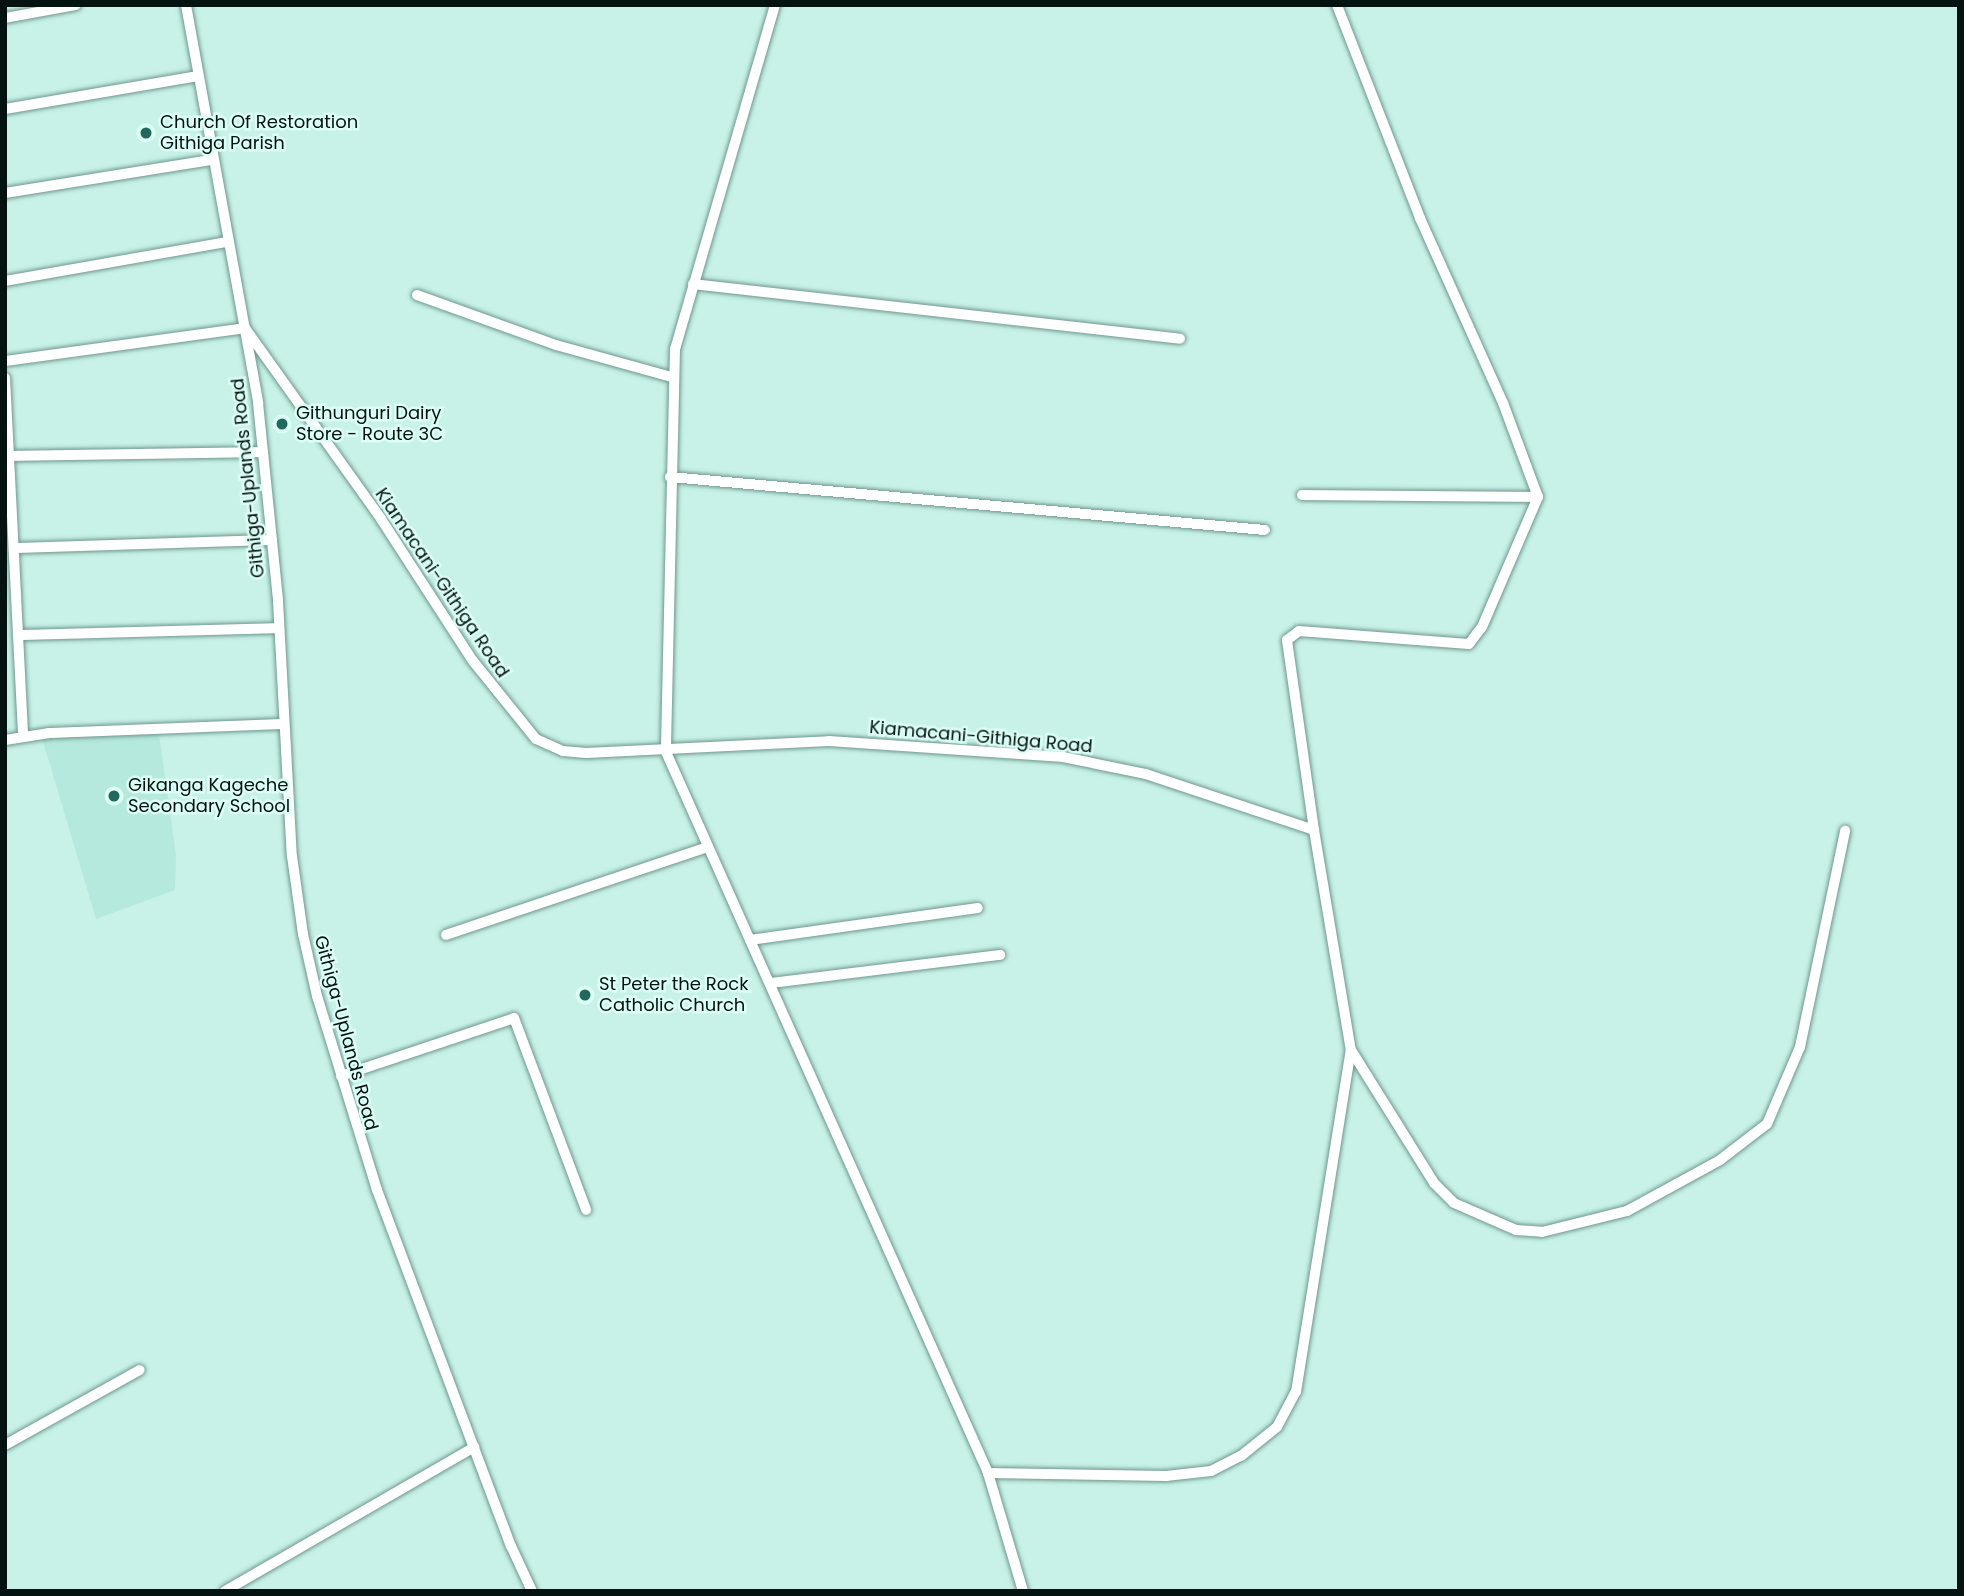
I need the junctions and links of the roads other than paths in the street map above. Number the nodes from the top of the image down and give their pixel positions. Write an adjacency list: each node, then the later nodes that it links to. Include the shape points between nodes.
1 (76, 5): 5 (street)
2 (186, 5): 6 (street, Kiamacani-Githiga Road)
3 (775, 5): 12 (street)
4 (1337, 5): 24 (street, via 1410,194 1503,403)
5 (5, 18)
6 (198, 76): 7 (street); 8 (street, Kiamacani-Githiga Road)
7 (5, 108)
8 (212, 160): 9 (street); 10 (street, Kiamacani-Githiga Road)
9 (5, 193)
10 (227, 242): 11 (street); 14 (street, Kiamacani-Githiga Road)
11 (5, 281)
12 (693, 284): 15 (street); 17 (street)
13 (417, 295): 17 (street, via 533,337)
14 (245, 328): 16 (street); 19 (street, Githiga-Uplands Road); 33 (street, Kiamacani-Githiga Road, via 336,453 521,726 563,751)
15 (1180, 339)
16 (5, 361)
17 (671, 377): 21 (street)
18 (5, 378): 20 (street)
19 (263, 452): 20 (street); 26 (street, Githiga-Uplands Road)
20 (9, 456): 22 (street)
21 (670, 477): 25 (street); 33 (street)
22 (8, 478): 27 (street)
23 (1302, 495): 24 (street)
24 (1538, 497): 34 (street, via 1482,627 1469,644 1299,631 1287,640)
25 (1265, 530)
26 (272, 540): 27 (street); 28 (street, Githiga-Uplands Road)
27 (14, 548): 29 (street)
28 (278, 628): 29 (street); 30 (street, Githiga-Uplands Road)
29 (18, 635): 31 (street)
30 (282, 724): 31 (street); 43 (street, Githiga-Uplands Road, via 303,934)
31 (23, 736): 32 (street)
32 (5, 740)
33 (666, 752): 34 (street, Kiamacani-Githiga Road, via 829,741 1063,757 1146,774); 36 (street)
34 (1314, 830): 42 (street)
35 (1845, 831): 42 (street, via 1800,1047 1774,1113 1757,1133 1720,1160 1627,1211 1542,1232 1489,1222 1454,1203 1412,1154)
36 (707, 847): 38 (street); 39 (street)
37 (978, 908): 39 (street)
38 (446, 934)
39 (750, 940): 41 (street)
40 (1000, 955): 41 (street)
41 (771, 983): 48 (street)
42 (1351, 1050): 48 (street, via 1296,1392 1277,1427 1241,1456 1210,1471 1166,1476)
43 (341, 1076): 44 (street, via 514,1018); 47 (street, Githiga-Uplands Road, via 376,1190)
44 (586, 1210)
45 (140, 1370): 46 (street)
46 (5, 1445)
47 (474, 1447): 49 (street); 50 (street, Githiga-Uplands Road)
48 (988, 1473): 51 (street)
49 (225, 1591)
50 (532, 1591)
51 (1023, 1591)

